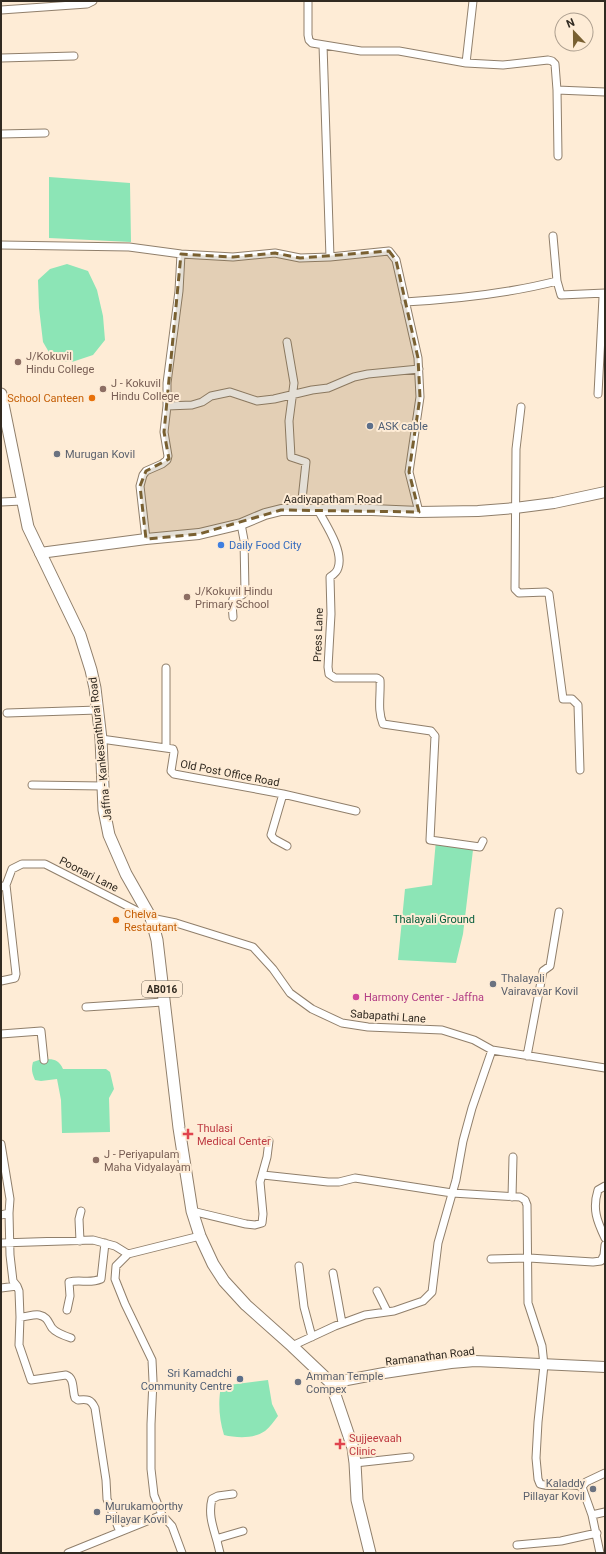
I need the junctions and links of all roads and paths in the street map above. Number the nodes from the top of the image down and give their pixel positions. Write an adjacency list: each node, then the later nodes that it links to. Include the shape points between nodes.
1 (93, 1): 4 (street, via 87,4)
2 (308, 1): 5 (street, via 309,40)
3 (473, 1): 8 (street)
4 (1, 10)
5 (323, 45): 8 (street, via 361,51 399,51); 17 (street)
6 (74, 56): 7 (street)
7 (1, 58)
8 (466, 63): 9 (street, via 503,65 548,60 555,64)
9 (557, 90): 10 (street); 13 (street)
10 (605, 92)
11 (45, 133): 12 (street)
12 (1, 134)
13 (558, 156)
14 (554, 236): 18 (street)
15 (1, 245): 16 (street, via 129,247)
16 (181, 254): 17 (street, via 233,257 275,253 300,258); 26 (street, via 179,291 167,383)
17 (330, 257): 20 (street, via 389,251 396,260)
18 (556, 281): 19 (street, via 561,295); 20 (street, via 513,291)
19 (605, 293): 25 (street)
20 (405, 302): 22 (street)
21 (287, 342): 24 (street, via 294,383)
22 (419, 369): 24 (street, via 368,374 328,388); 34 (street, via 420,397 409,472)
23 (1, 394): 29 (main road, Jaffna - Kankesanthurai Road / AB016)
24 (293, 394): 26 (street, via 257,401 230,392 211,396 192,405); 32 (street, via 289,421 291,457 306,462)
25 (598, 394)
26 (167, 406): 36 (street, via 164,432 167,460 146,472 140,486)
27 (521, 407): 31 (street, via 516,449)
28 (605, 492): 31 (street, Aadiyapatham Road)
29 (22, 501): 30 (street); 37 (main road, Jaffna - Kankesanthurai Road / AB016, via 28,527)
30 (1, 502)
31 (515, 508): 34 (street, Aadiyapatham Road); 44 (street, via 515,590 518,593 549,594 563,699 572,699 578,706)
32 (301, 510): 33 (street, Aadiyapatham Road); 35 (street, Aadiyapatham Road, via 281,510)
33 (318, 510): 34 (street, Aadiyapatham Road); 49 (street, Press Lane, via 335,542 340,560 338,570 330,577 329,674 335,678 377,678 380,680 379,716 383,724 431,731 435,736 430,840 480,847)
34 (418, 512)
35 (241, 524): 36 (street, Aadiyapatham Road, via 199,534); 38 (street, via 244,540 245,592 233,599)
36 (146, 539): 37 (street, Aadiyapatham Road)
37 (40, 553): 40 (main road, Jaffna - Kankesanthurai Road / AB016, via 85,649)
38 (233, 617)
39 (166, 668): 43 (street)
40 (98, 710): 41 (street); 42 (main road, Jaffna - Kankesanthurai Road / AB016)
41 (7, 713)
42 (101, 739): 43 (street); 46 (main road, Jaffna - Kankesanthurai Road / AB016)
43 (166, 748): 47 (street, Old Post Office Road, via 173,749 174,752 171,771 174,774)
44 (580, 770)
45 (32, 785): 46 (street)
46 (103, 786): 53 (main road, Jaffna - Kankesanthurai Road / AB016, via 109,835 126,874)
47 (283, 794): 48 (street, Old Post Office Road); 50 (street, via 271,835)
48 (356, 811)
49 (483, 841)
50 (287, 846)
51 (3, 886): 53 (street, Poonari Lane, via 12,869 22,864 46,864); 54 (street, via 16,974 14,978)
52 (559, 912): 59 (street, via 550,966 543,971)
53 (151, 918): 55 (main road, Jaffna - Kankesanthurai Road / AB016, via 157,940); 58 (street, Sabapathi Lane, via 176,923 253,947 290,993 312,1009 342,1023 368,1027 442,1030 474,1040)
54 (1, 981)
55 (163, 1002): 56 (street); 70 (main road, Jaffna - Kankesanthurai Road / AB016)
56 (86, 1007)
57 (1, 1034): 60 (street, via 41,1031)
58 (492, 1050): 59 (street, Sabapathi Lane); 67 (street, via 472,1108)
59 (527, 1056): 61 (street, Sabapathi Lane)
60 (44, 1060)
61 (605, 1068)
62 (269, 1141): 65 (street)
63 (1, 1144): 71 (street, via 10,1199)
64 (513, 1157): 68 (street)
65 (263, 1174): 67 (street, via 328,1182 355,1178); 70 (street, via 260,1190 262,1223 246,1224)
66 (605, 1186): 74 (street, via 598,1190 594,1202 597,1221)
67 (452, 1193): 68 (street); 89 (street, via 438,1243 432,1292 423,1301)
68 (512, 1197): 81 (street, via 525,1200 527,1205)
69 (81, 1211): 75 (street)
70 (192, 1211): 73 (main road, Jaffna - Kankesanthurai Road / AB016)
71 (9, 1213): 72 (street); 78 (street)
72 (1, 1215)
73 (200, 1236): 80 (street); 94 (main road, Jaffna - Kankesanthurai Road / AB016, via 224,1281)
74 (605, 1238)
75 (80, 1241): 77 (street, via 93,1240); 78 (street)
76 (1, 1243): 78 (street)
77 (105, 1243): 80 (street); 88 (street, via 101,1279 94,1282 69,1282)
78 (10, 1244): 85 (street, via 13,1281)
79 (605, 1245): 81 (street, via 601,1261)
80 (128, 1254): 104 (street, via 116,1266 115,1279 152,1360 151,1469 154,1495)
81 (529, 1258): 82 (street); 95 (street, via 528,1303 542,1346)
82 (491, 1259)
83 (299, 1266): 92 (street, via 304,1307)
84 (333, 1272): 91 (street)
85 (17, 1286): 86 (street); 90 (street)
86 (1, 1288)
87 (378, 1291): 89 (street)
88 (67, 1310)
89 (387, 1311): 91 (street)
90 (20, 1317): 93 (street, via 45,1317 53,1329); 107 (street, via 19,1345 31,1380 66,1375 72,1380 75,1398 92,1401 107,1498)
91 (342, 1323): 92 (street)
92 (312, 1337): 94 (street)
93 (71, 1338)
94 (292, 1346): 97 (main road, Jaffna - Kankesanthurai Road / AB016)
95 (544, 1365): 96 (street, Ramanathan Road); 97 (street, Ramanathan Road, via 475,1361 451,1363); 101 (street, via 536,1458 538,1479 540,1484 547,1487 569,1484)
96 (605, 1367)
97 (331, 1384): 99 (main road, Jaffna - Kankesanthurai Road / AB016, via 349,1434)
98 (410, 1457): 99 (street)
99 (355, 1463): 114 (main road, Jaffna - Kankesanthurai Road / AB016, via 357,1500)
100 (605, 1472): 101 (street, via 586,1482)
101 (582, 1487): 105 (street)
102 (233, 1494): 109 (street, via 212,1499 211,1521)
103 (605, 1512): 105 (street)
104 (162, 1515): 107 (street); 112 (street, via 172,1526)
105 (592, 1515): 108 (street)
106 (243, 1531): 109 (street, via 227,1534)
107 (120, 1532): 111 (street)
108 (597, 1533): 110 (street, via 561,1541); 115 (street)
109 (217, 1541): 113 (street)
110 (517, 1545)
111 (68, 1553)
112 (182, 1553)
113 (220, 1553)
114 (370, 1553)
115 (600, 1553)

